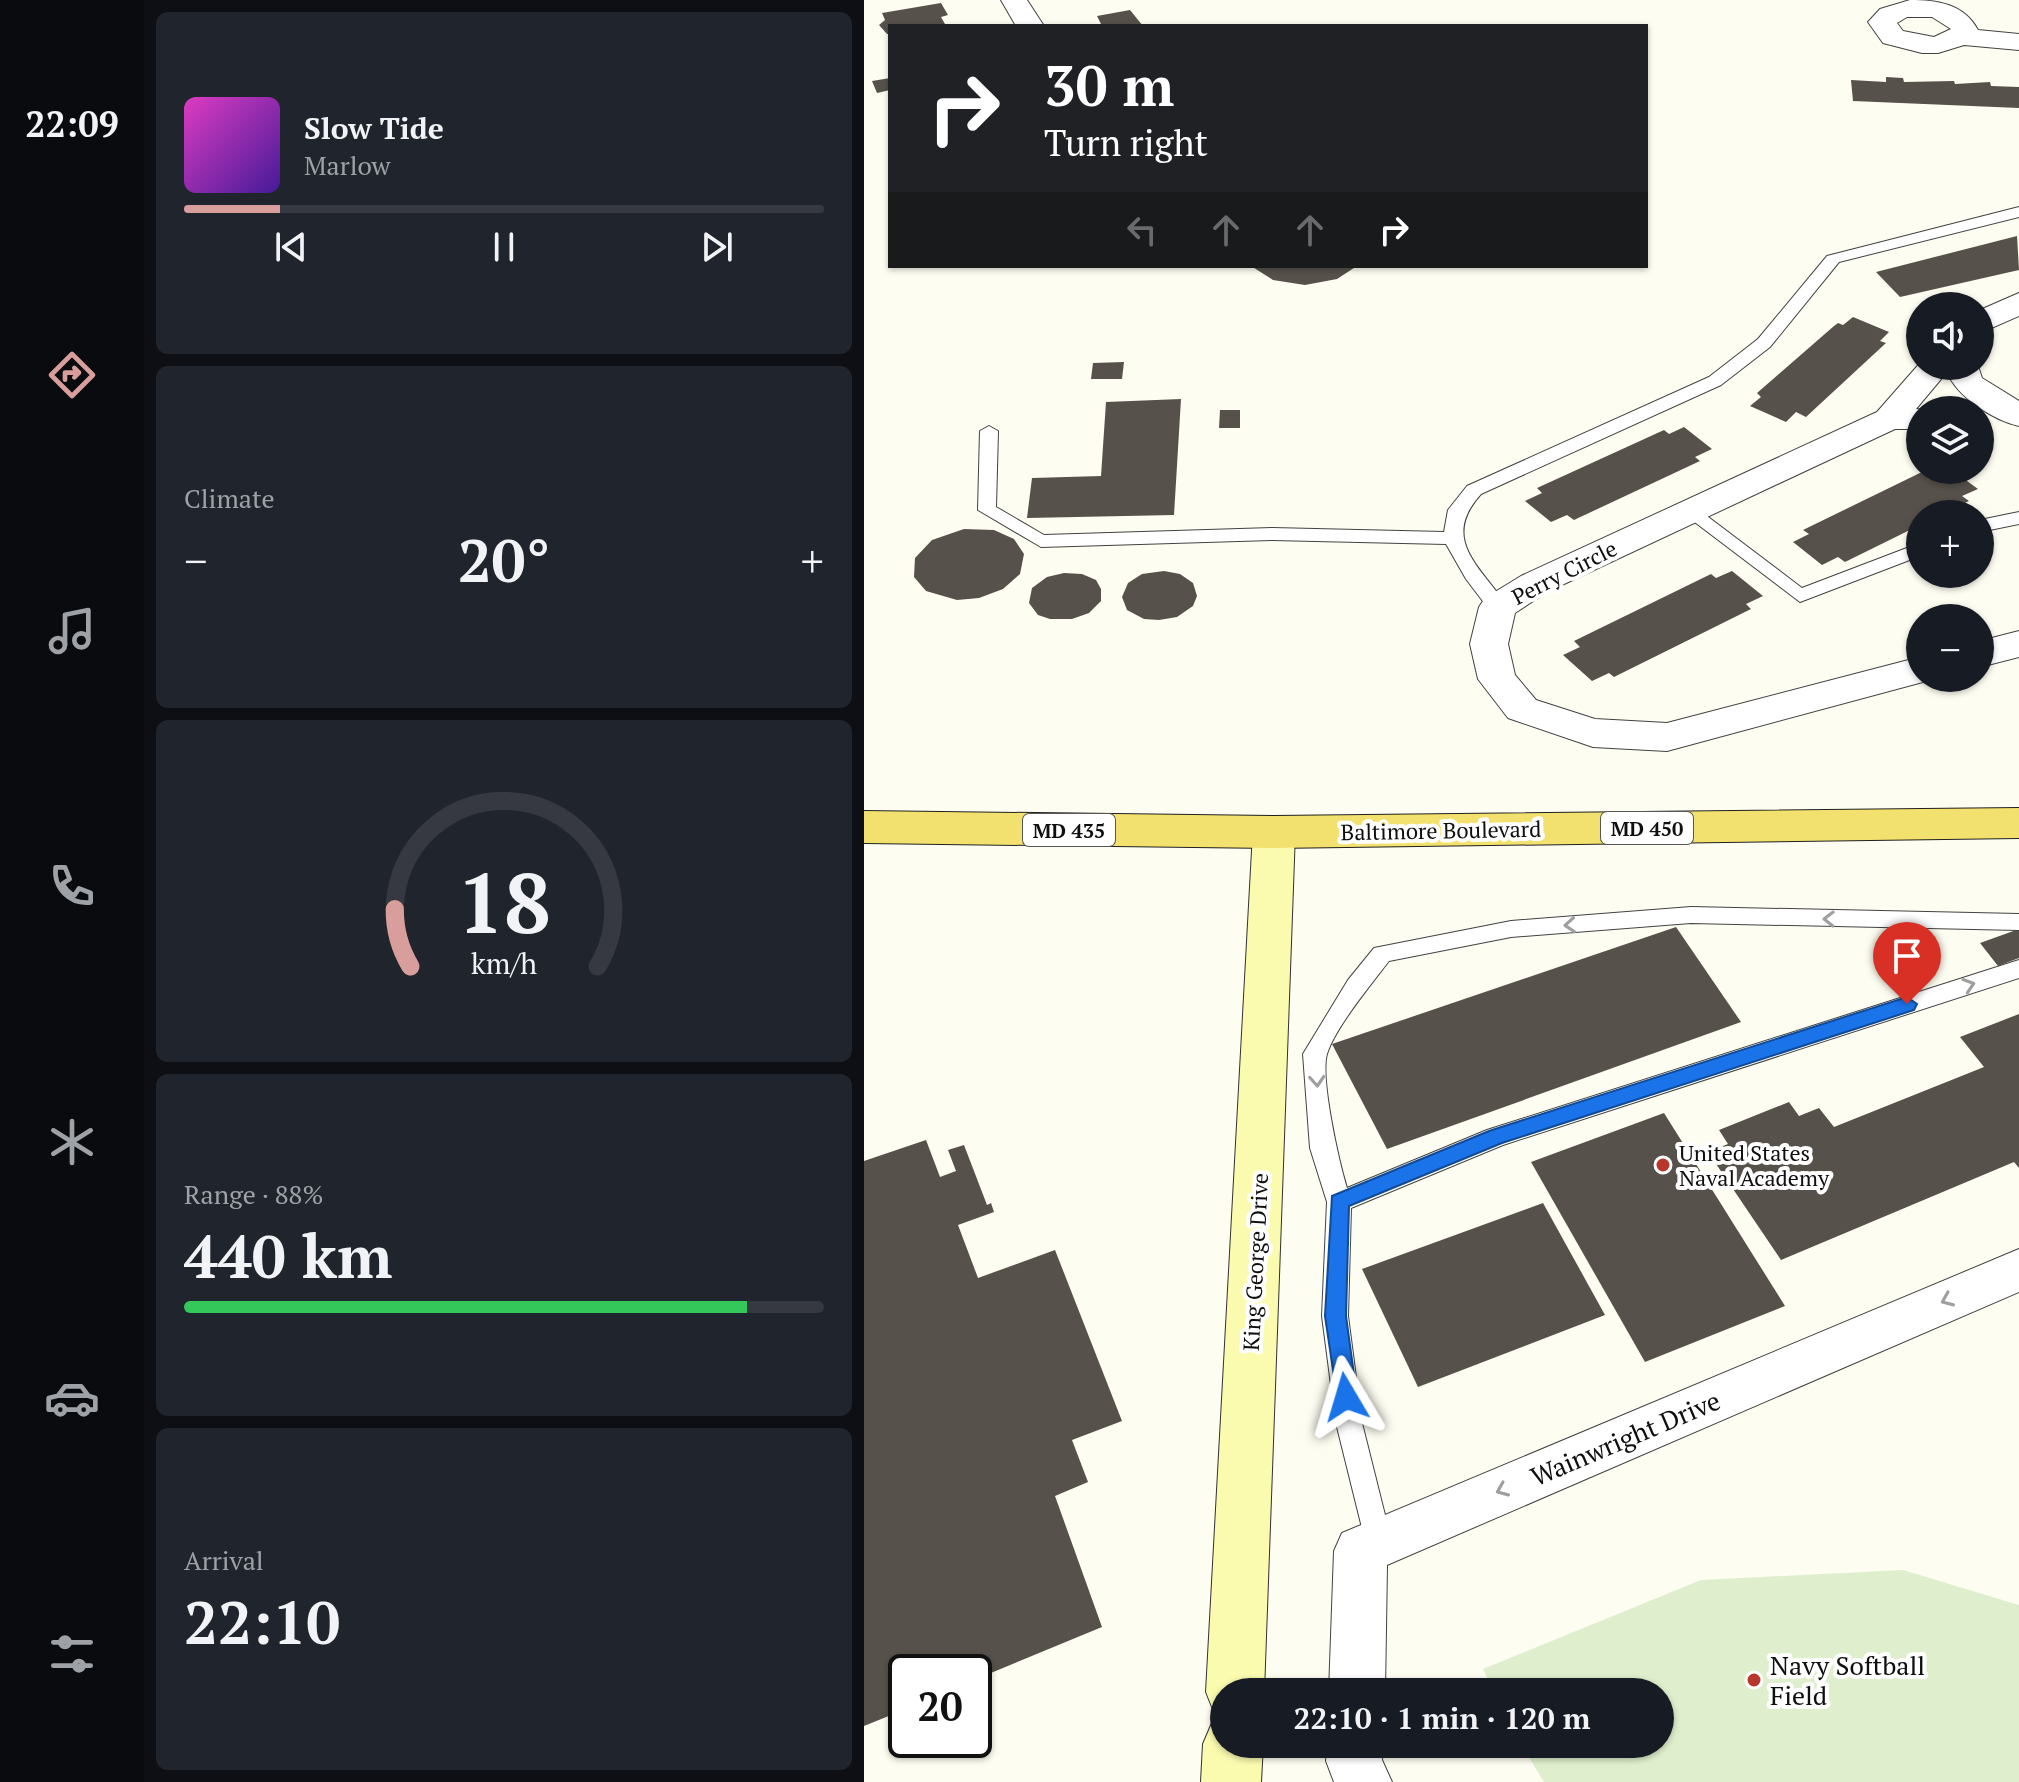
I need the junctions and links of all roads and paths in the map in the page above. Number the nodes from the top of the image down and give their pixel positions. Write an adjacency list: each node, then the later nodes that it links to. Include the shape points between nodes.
1 (1014, 0): 3 (street)
2 (1959, 19): 4 (street)
3 (1029, 24)
4 (2019, 42)
5 (2019, 212): 17 (lane, via 1833,259 1764,343 1715,381 1474,490 1455,512)
6 (2019, 303): 7 (street)
7 (1994, 316)
8 (1927, 380): 11 (street, Perry Circle)
9 (1967, 380): 10 (street)
10 (2019, 418): 12 (street)
11 (1905, 419): 14 (street, Perry Circle)
12 (1994, 419)
13 (989, 431): 17 (lane, via 987,510 1041,541 1272,534)
14 (1691, 510): 18 (lane, via 1800,596); 19 (street, Perry Circle, via 1534,584)
15 (2019, 518): 16 (lane)
16 (1994, 523)
17 (1454, 538): 19 (lane, via 1466,565)
18 (1906, 554)
19 (1498, 607): 22 (street, Perry Circle, via 1489,644 1497,679 1522,709 1593,733 1667,737)
20 (2019, 644): 21 (street)
21 (1994, 650)
22 (1906, 674)
23 (2019, 823): 25 (main road, Baltimore Boulevard / MD 450)
24 (864, 827): 25 (main road, Baltimore Boulevard / MD 435)
25 (1274, 832): 31 (main road, King George Drive)
26 (2019, 922): 28 (lane, one-way to 28, via 1691,915 1511,929 1382,954 1315,1054 1322,1148)
27 (2019, 969): 28 (lane, one-way to 27, via 1496,1137)
28 (1339, 1202): 30 (lane, via 1335,1316 1349,1423)
29 (2019, 1270): 30 (street, Wainwright Drive, one-way to 30)
30 (1378, 1543): 32 (street, via 1361,1551)
31 (1236, 1678)
32 (1357, 1678)
33 (1232, 1758): 35 (main road)
34 (1354, 1758): 36 (street)
35 (1231, 1782)
36 (1363, 1782)

